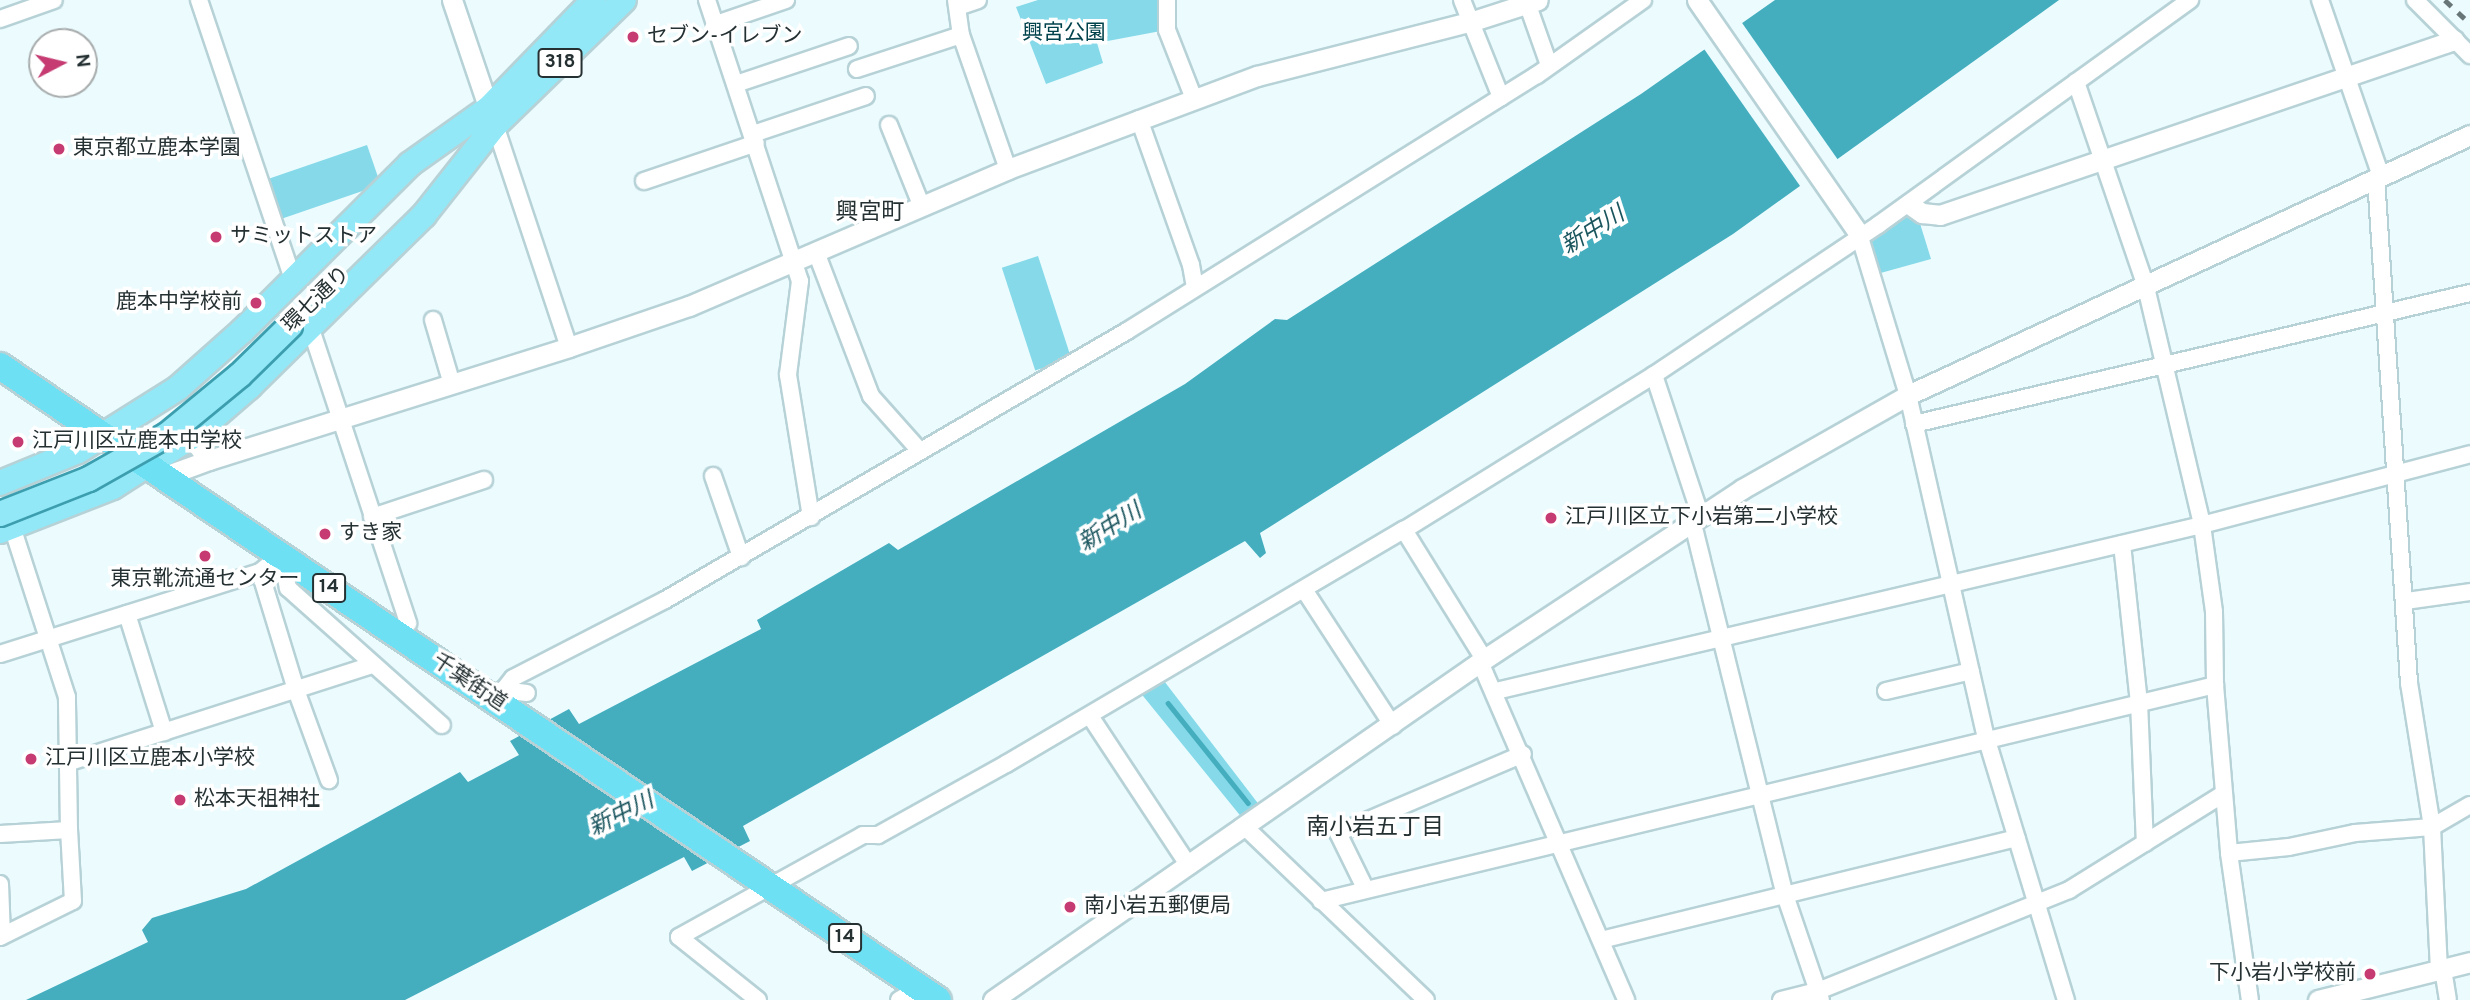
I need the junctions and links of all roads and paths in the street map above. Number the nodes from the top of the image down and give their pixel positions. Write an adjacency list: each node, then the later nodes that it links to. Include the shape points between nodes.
1 (54, 0): 18 (street)
2 (199, 0): 47 (street)
3 (452, 0): 33 (street)
4 (594, 0): 33 (main road, 環七通り / 318)
5 (624, 0): 33 (main road, 環七通り / 318)
6 (707, 0): 20 (street)
7 (786, 0): 20 (street)
8 (978, 0): 17 (street)
9 (1167, 0): 32 (street, via 1167,30)
10 (1462, 0): 19 (street)
11 (1643, 0): 25 (street)
12 (1697, 0): 44 (street)
13 (2189, 0): 28 (street)
14 (2320, 0): 27 (street)
15 (2415, 0): 22 (street)
16 (1530, 1): 19 (street); 25 (street)
17 (957, 3): 21 (street)
18 (0, 19)
19 (1473, 21): 31 (street); 32 (street, via 1257,76)
20 (716, 24): 29 (street)
21 (961, 35): 26 (street); 39 (street)
22 (2454, 40): 24 (street); 27 (street)
23 (849, 46): 29 (street)
24 (2470, 55)
25 (1549, 65): 31 (street)
26 (857, 69)
27 (2346, 77): 38 (street); 40 (street)
28 (2076, 82): 38 (street); 42 (street)
29 (736, 84): 37 (street)
30 (866, 96): 37 (street)
31 (1501, 97): 49 (street)
32 (1194, 99): 34 (street)
33 (492, 117): 47 (main road, via 410,164); 53 (main road, 環七通り / 318); 53 (main road, via 424,215); 54 (street)
34 (1139, 119): 39 (street); 49 (street)
35 (889, 125): 43 (street)
36 (2470, 135): 40 (street)
37 (754, 139): 41 (street); 46 (street)
38 (2104, 159): 42 (street, via 1940,215 1922,214); 48 (street)
39 (1009, 169): 43 (street)
40 (2379, 177): 48 (street); 51 (street)
41 (644, 181)
42 (1909, 204): 44 (street)
43 (922, 207): 45 (street)
44 (1859, 234): 57 (street); 59 (street)
45 (816, 252): 46 (street); 64 (street, via 871,396)
46 (796, 262): 54 (street, via 689,306); 74 (street, via 799,316 788,375)
47 (293, 279): 62 (main road, via 200,370)
48 (2145, 283): 56 (street); 59 (street)
49 (1195, 288): 64 (street)
50 (2470, 293): 51 (street)
51 (2387, 312): 56 (street); 68 (street)
52 (433, 320): 58 (street)
53 (293, 322): 60 (street); 63 (main road); 72 (main road, 環七通り / 318, via 157,422 82,464); 76 (main road, 環七通り / 318, bridge, via 240,375 166,435)
54 (569, 347): 58 (street)
55 (0, 366): 62 (highway, 千葉街道 / 14)
56 (2163, 367): 61 (street); 77 (street)
57 (1654, 375): 75 (street); 78 (street)
58 (452, 384): 60 (street)
59 (1908, 395): 61 (street); 75 (street)
60 (341, 419): 66 (street); 73 (street)
61 (1914, 424): 83 (street)
62 (105, 435): 67 (highway, 千葉街道 / 14); 71 (main road, via 55,462)
63 (191, 437): 66 (street); 67 (main road)
64 (920, 451): 74 (street)
65 (2470, 454): 68 (street)
66 (209, 460): 67 (street)
67 (158, 472): 76 (main road); 80 (highway, 千葉街道 / 14)
68 (2396, 473): 77 (street); 86 (street)
69 (713, 476): 81 (street)
70 (484, 480): 73 (street)
71 (0, 483)
72 (0, 497)
73 (372, 517): 88 (street)
74 (811, 517): 81 (street)
75 (1696, 517): 89 (street); 92 (street)
76 (4, 524): 90 (street)
77 (2202, 525): 79 (street); 95 (street, via 2214,612)
78 (1404, 530): 84 (street); 92 (street)
79 (2122, 544): 83 (street); 100 (street)
80 (281, 555): 82 (street); 93 (street, via 288,587); 99 (highway, 千葉街道 / 14)
81 (741, 557): 99 (street, via 513,678)
82 (260, 572): 87 (street); 96 (street)
83 (1952, 584): 89 (street); 94 (street)
84 (1306, 590): 101 (street); 103 (street)
85 (2470, 592): 86 (street)
86 (2406, 601): 113 (street, via 2417,751)
87 (127, 614): 90 (street); 104 (street)
88 (408, 623)
89 (1723, 638): 97 (street); 109 (street)
90 (48, 639): 91 (street); 107 (street, via 67,697)
91 (0, 654)
92 (1482, 661): 97 (street); 103 (street)
93 (373, 665): 96 (street); 102 (street)
94 (1971, 671): 98 (street); 105 (street)
95 (2215, 685): 100 (street); 110 (street)
96 (296, 690): 104 (street); 108 (street)
97 (1496, 691): 106 (street)
98 (1886, 691)
99 (500, 701): 121 (highway, 千葉街道 / 14)
100 (2139, 702): 105 (street); 118 (street)
101 (1090, 716): 120 (street); 121 (street, via 878,835 863,835)
102 (442, 724)
103 (1392, 726): 112 (street)
104 (164, 732): 107 (street)
105 (1986, 737): 109 (street); 116 (street)
106 (1524, 754): 117 (street); 123 (street, via 1338,833)
107 (67, 762): 114 (street)
108 (329, 780)
109 (1761, 792): 117 (street); 124 (street)
110 (2223, 793): 118 (street); 119 (street)
111 (2470, 805): 113 (street)
112 (1245, 827): 120 (street); 125 (street)
113 (2432, 827): 119 (street, via 2355,833); 130 (street)
114 (69, 830): 115 (street); 127 (street, via 73,901)
115 (0, 834)
116 (2017, 838): 124 (street); 126 (street)
117 (1560, 842): 123 (street); 128 (street)
118 (2146, 843): 126 (street, via 2079,885)
119 (2229, 853): 139 (street)
120 (1189, 866): 134 (street)
121 (761, 881): 131 (highway, 千葉街道 / 14); 133 (street, via 679,937)
122 (0, 884): 127 (street)
123 (1366, 888): 125 (street)
124 (1784, 895): 128 (street); 132 (street)
125 (1321, 901): 135 (street)
126 (2037, 903): 132 (street); 138 (street)
127 (1, 936)
128 (1601, 940): 136 (street)
129 (2470, 962): 130 (street)
130 (2441, 969): 140 (street); 141 (street)
131 (919, 996)
132 (1819, 996): 137 (street)
133 (758, 1000)
134 (993, 1000)
135 (1426, 1000)
136 (1626, 1000)
137 (1781, 1000)
138 (2066, 1000)
139 (2250, 1000)
140 (2318, 1000)
141 (2448, 1000)

